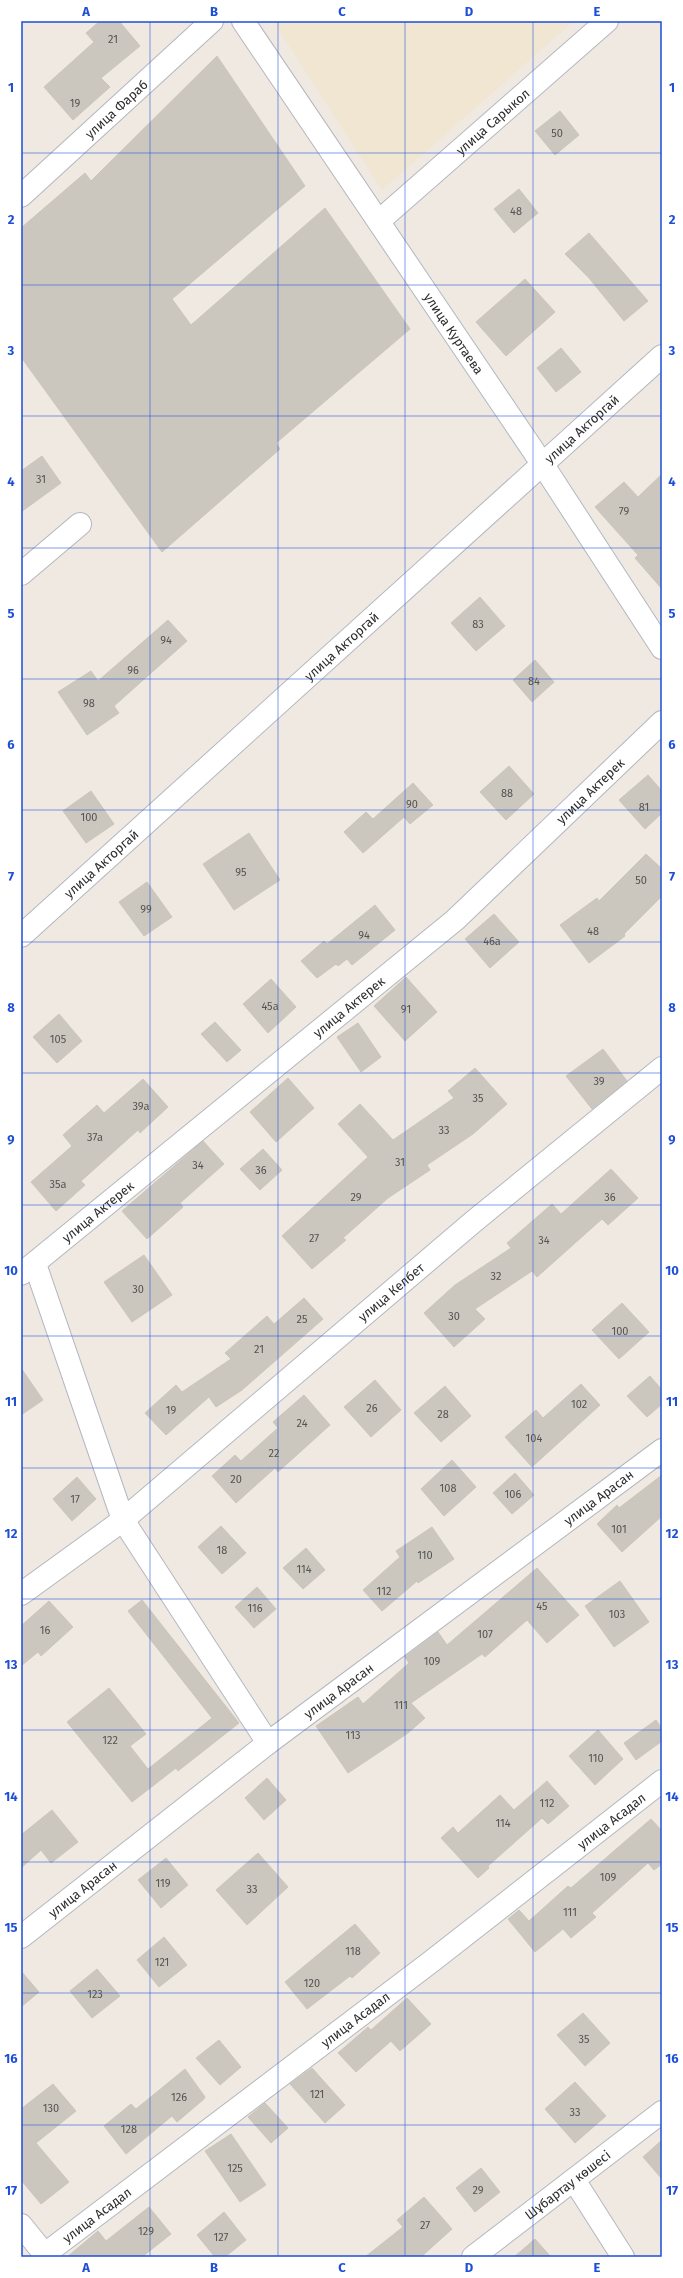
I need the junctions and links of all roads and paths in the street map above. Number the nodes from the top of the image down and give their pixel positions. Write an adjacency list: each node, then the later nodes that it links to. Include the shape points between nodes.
1 (212, 21): 4 (street, улица Фараб)
2 (243, 21): 5 (street, улица Куртаева)
3 (607, 21): 5 (street, улица Сарыкол)
4 (21, 196)
5 (379, 221): 7 (street, улица Куртаева)
6 (662, 356): 7 (street, улица Акторгай)
7 (543, 465): 10 (street, улица Куртаева); 12 (street, улица Акторгай)
8 (80, 524): 9 (street)
9 (21, 574)
10 (662, 648)
11 (662, 722): 14 (street, улица Актерек, via 455,920)
12 (21, 936)
13 (662, 1068): 16 (street, улица Келбет, via 467,1227)
14 (28, 1269): 16 (street)
15 (662, 1450): 18 (street, улица Арасан)
16 (123, 1520): 17 (street, улица Келбет); 18 (street)
17 (21, 1594)
18 (268, 1743): 20 (street, улица Арасан)
19 (662, 1781): 24 (street, улица Асадал, via 432,1961)
20 (21, 1937)
21 (662, 2112): 22 (street, Шұбартау көшесі)
22 (574, 2180): 25 (street, Шұбартау көшесі); 26 (street)
23 (21, 2225): 24 (street, улица Асадал)
24 (46, 2255)
25 (473, 2257)
26 (623, 2257)

